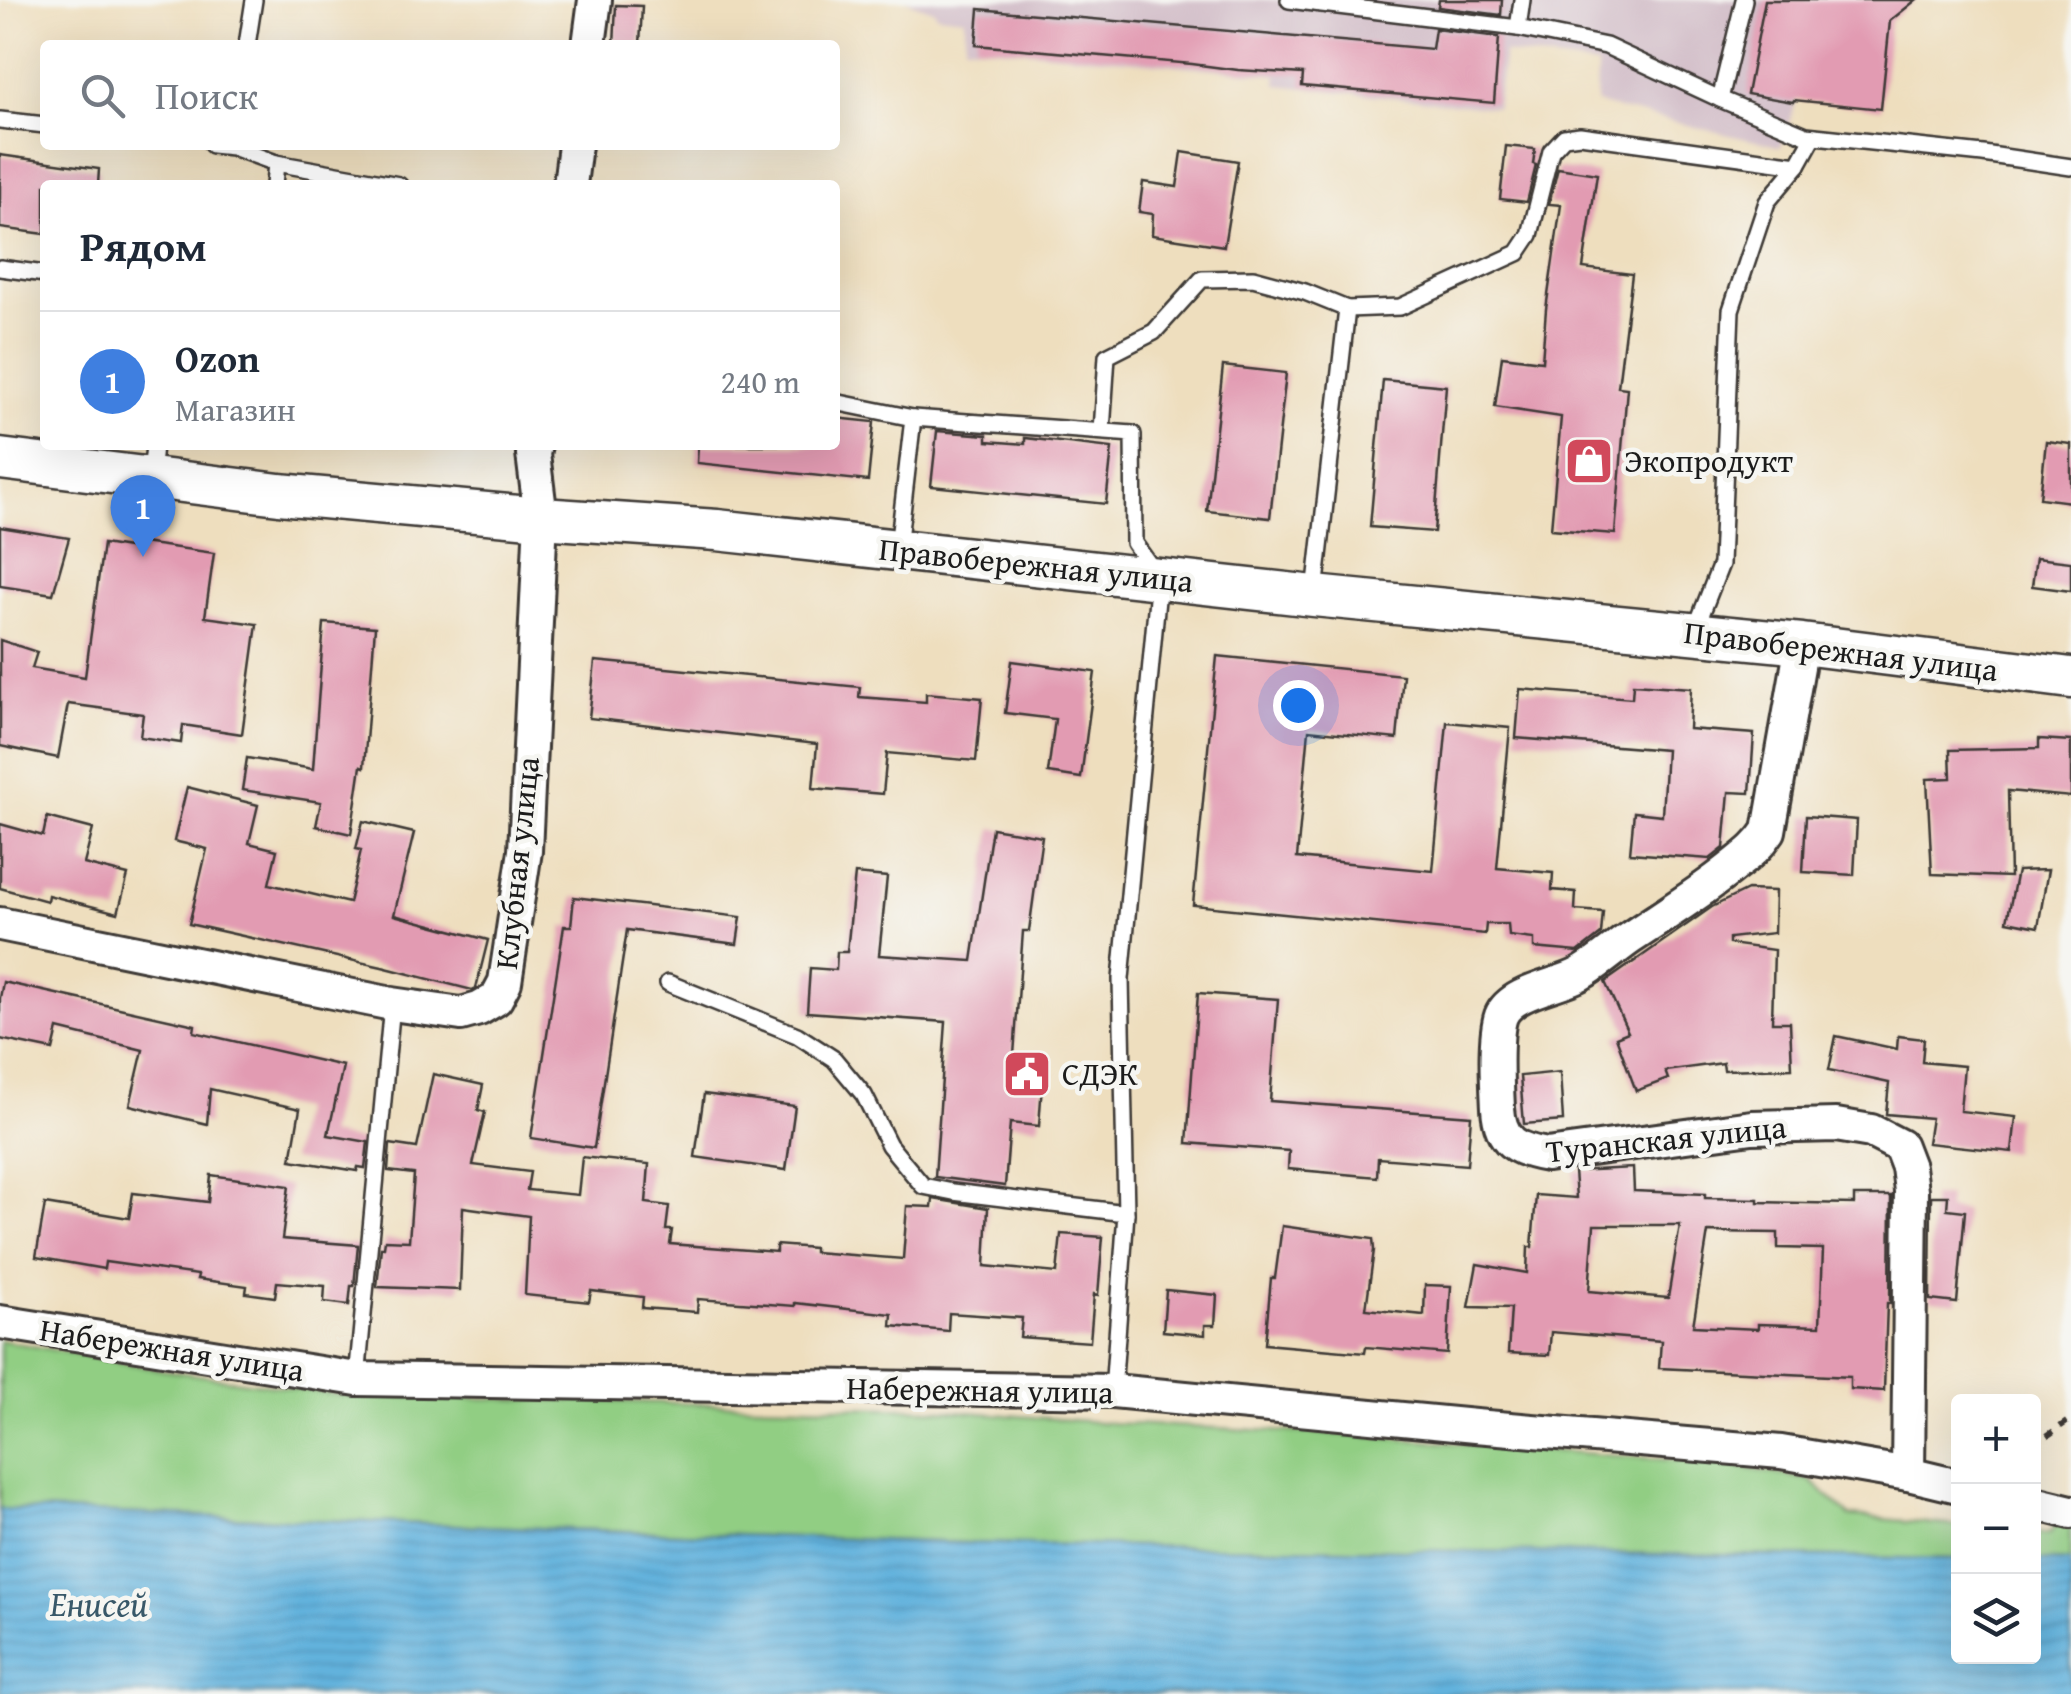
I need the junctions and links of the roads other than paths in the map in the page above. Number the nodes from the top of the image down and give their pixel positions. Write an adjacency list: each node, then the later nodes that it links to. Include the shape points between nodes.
1 (254, 0): 9 (lane)
2 (595, 0): 10 (street)
3 (1289, 0): 6 (lane)
4 (1522, 0): 8 (lane)
5 (1744, 0): 11 (lane)
6 (1323, 2): 7 (lane)
7 (1419, 7): 8 (lane)
8 (1518, 28): 11 (lane, via 1606,46)
9 (248, 40)
10 (590, 40)
11 (1720, 99): 14 (lane)
12 (0, 120): 13 (lane)
13 (40, 125)
14 (1814, 136): 18 (lane); 19 (lane)
15 (242, 150): 17 (lane)
16 (575, 150): 22 (street)
17 (276, 164): 20 (lane); 21 (lane)
18 (1798, 166): 25 (lane, via 1564,137 1551,151 1530,234 1518,253 1400,307); 36 (lane, via 1767,202 1731,310 1721,564)
19 (2071, 167)
20 (274, 180)
21 (370, 180)
22 (571, 180)
23 (0, 268): 24 (lane)
24 (40, 273)
25 (1348, 309): 28 (lane, via 1253,278 1202,279 1154,332 1107,356); 35 (lane)
26 (840, 403): 27 (lane)
27 (913, 418): 28 (lane); 33 (lane)
28 (1102, 431): 34 (lane, via 1133,434 1134,543)
29 (534, 450): 32 (street, Клубная улица)
30 (0, 459): 31 (street, Правобережная улица)
31 (152, 462): 32 (street, Правобережная улица, via 279,494)
32 (541, 518): 33 (street, Правобережная улица); 41 (street, Клубная улица, via 525,850 505,982 496,998 461,1014)
33 (897, 550): 34 (street, Правобережная улица)
34 (1159, 578): 35 (street, Правобережная улица); 42 (lane, via 1121,979)
35 (1314, 596): 36 (street, Правобережная улица)
36 (1694, 634): 37 (street, Правобережная улица)
37 (1802, 644): 38 (street, Правобережная улица); 46 (street, Туранская улица, via 1769,831 1758,848 1700,893 1580,974 1509,1006 1500,1029 1499,1120 1520,1150 1547,1154 1752,1127 1820,1125 1871,1131 1900,1146 1911,1192)
38 (2071, 678)
39 (0, 924): 41 (street, Клубная улица)
40 (668, 984): 42 (lane, via 797,1035 834,1059 923,1186)
41 (392, 1004): 44 (lane)
42 (1126, 1213): 45 (lane)
43 (0, 1322): 44 (street, Набережная улица)
44 (357, 1379): 45 (street, Набережная улица)
45 (1114, 1392): 46 (street, Набережная улица, via 1781,1452)
46 (1908, 1474): 47 (street, Набережная улица)
47 (1951, 1484)
48 (2041, 1505): 49 (street)
49 (2071, 1512)

